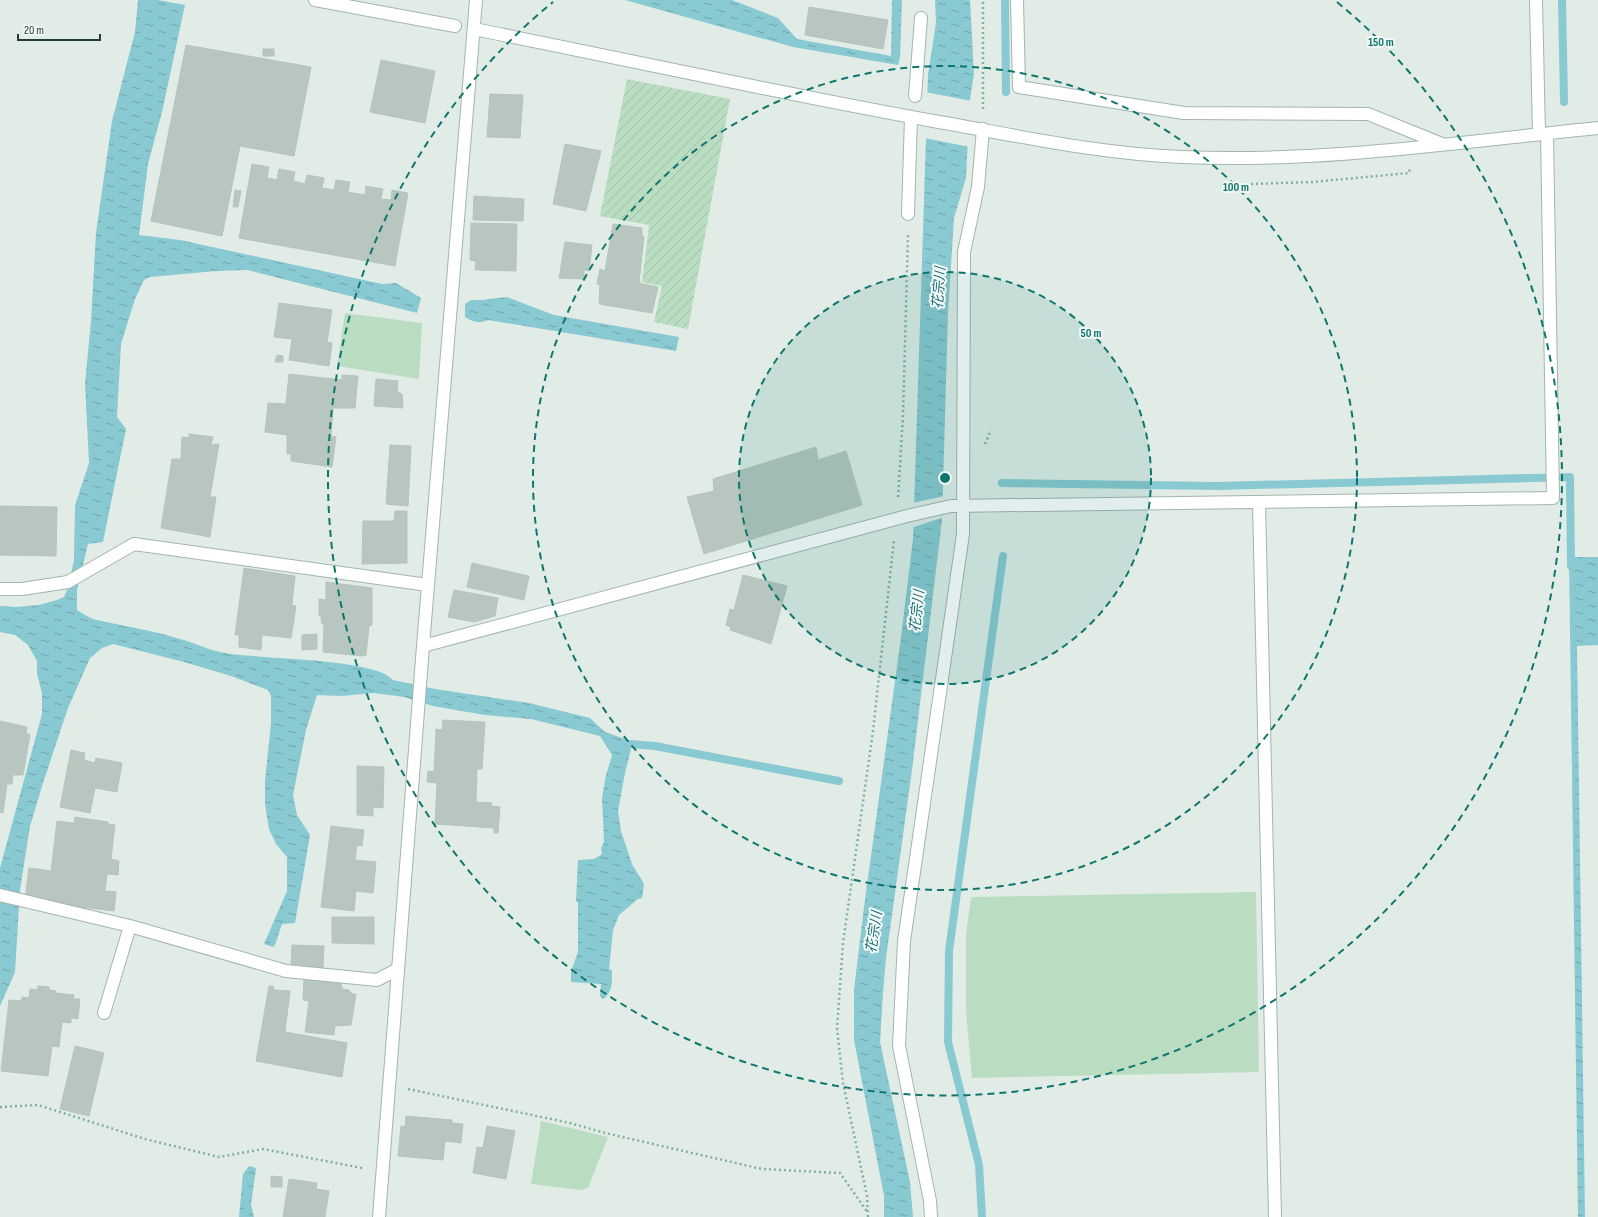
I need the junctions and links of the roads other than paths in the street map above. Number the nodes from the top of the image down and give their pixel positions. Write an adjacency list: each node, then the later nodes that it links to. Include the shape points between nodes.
1 (315, 0): 6 (street)
2 (476, 0): 7 (street)
3 (1017, 0): 13 (street, via 1019,87 1184,113 1368,114)
4 (1536, 0): 12 (street)
5 (921, 18): 8 (street)
6 (455, 26)
7 (474, 29): 9 (street); 17 (street)
8 (915, 96)
9 (915, 117): 11 (street); 14 (street)
10 (1598, 128): 12 (street)
11 (979, 129): 13 (street, via 1098,150 1180,157 1258,158 1355,154); 16 (street, via 978,186 964,252)
12 (1543, 134): 13 (street); 15 (street, via 1553,498)
13 (1444, 145)
14 (908, 214)
15 (1259, 502): 16 (street); 26 (street)
16 (957, 506): 19 (street, via 902,518); 25 (street, via 963,534 905,933 899,1046)
17 (428, 585): 18 (street, via 134,544 68,582 22,589); 19 (street)
18 (0, 589)
19 (423, 646): 22 (street)
20 (0, 896): 21 (street)
21 (130, 926): 22 (street, via 286,970 378,980); 23 (street)
22 (398, 969): 24 (street)
23 (104, 1013)
24 (379, 1217)
25 (931, 1217)
26 (1275, 1217)

